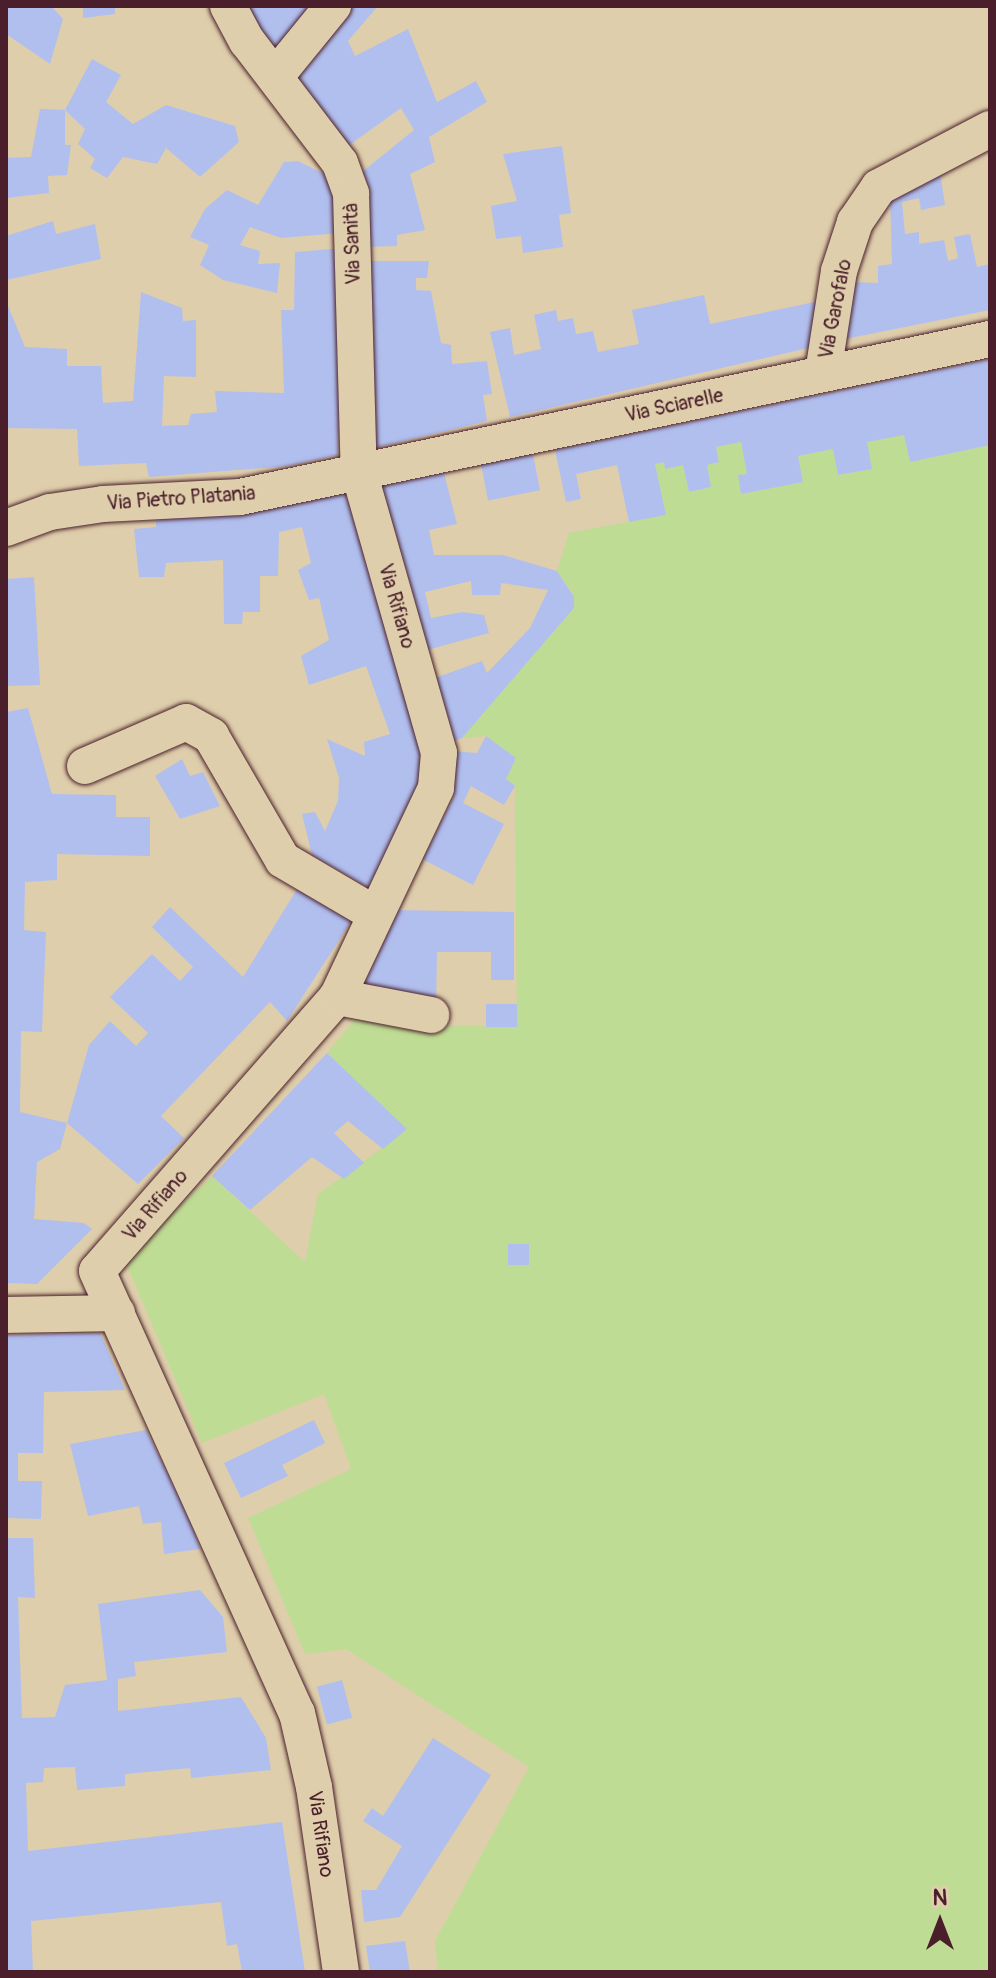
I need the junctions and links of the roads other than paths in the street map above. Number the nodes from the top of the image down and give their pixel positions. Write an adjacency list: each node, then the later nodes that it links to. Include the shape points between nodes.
1 (228, 6): 3 (street, Via Sanità)
2 (333, 6): 3 (street)
3 (275, 77): 7 (street, Via Sanità, via 340,163 351,194)
4 (990, 129): 6 (street, Via Garofalo, via 879,187 855,222 839,271)
5 (990, 339): 6 (street, Via Sciarelle)
6 (823, 373): 7 (street, Via Sciarelle)
7 (359, 472): 8 (street, Via Pietro Platania, via 240,497 50,512); 10 (street, Via Rifiano, via 439,753 436,788)
8 (6, 528)
9 (85, 766): 10 (street, via 186,722 211,736 283,860)
10 (375, 914): 11 (street, Via Rifiano)
11 (337, 997): 12 (street); 13 (street, Via Rifiano)
12 (431, 1015)
13 (97, 1271): 14 (street, Via Rifiano); 15 (street)
14 (117, 1313): 15 (street); 17 (street, Via Rifiano, via 297,1713 314,1787)
15 (54, 1314): 16 (street)
16 (6, 1315)
17 (341, 1972)

